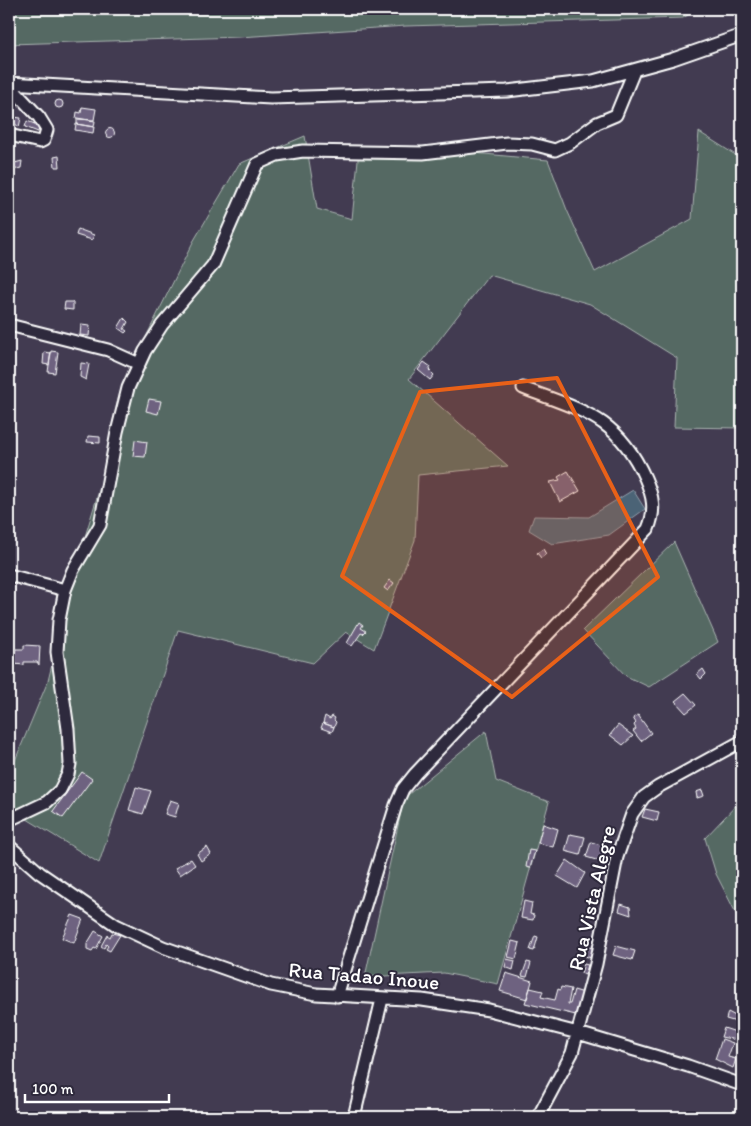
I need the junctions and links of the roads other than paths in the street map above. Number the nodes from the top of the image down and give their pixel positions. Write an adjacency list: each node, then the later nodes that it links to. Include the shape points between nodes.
1 (742, 35): 2 (street)
2 (634, 71): 3 (street, via 593,82 507,91 271,98); 6 (street, via 616,115 594,125 560,149 507,143 423,153 303,151 262,161 251,174 213,265 172,311)
3 (9, 84): 4 (street, via 47,130 40,142)
4 (9, 135)
5 (9, 325): 6 (street, via 108,350)
6 (139, 364): 9 (street, via 124,402 100,525)
7 (523, 388): 13 (street, via 605,423 626,443 650,488 654,509 651,522 648,529 404,789 396,805)
8 (9, 575): 9 (street)
9 (65, 590): 11 (street, via 57,652 68,729 68,774 60,790 46,802)
10 (742, 741): 15 (street, Rua Vista Alegre, via 658,787 644,797 632,814 617,857 596,964)
11 (9, 820)
12 (9, 846): 13 (street, Rua Tadao Inoue, via 78,900 138,936 271,985)
13 (337, 996): 14 (street, Rua Tadao Inoue)
14 (382, 999): 15 (street, Rua Tadao Inoue, via 422,1000 489,1010); 17 (street)
15 (578, 1033): 16 (street, Rua Tadao Inoue); 18 (street, Rua Vista Alegre, via 572,1053)
16 (742, 1085)
17 (354, 1117)
18 (538, 1117)

